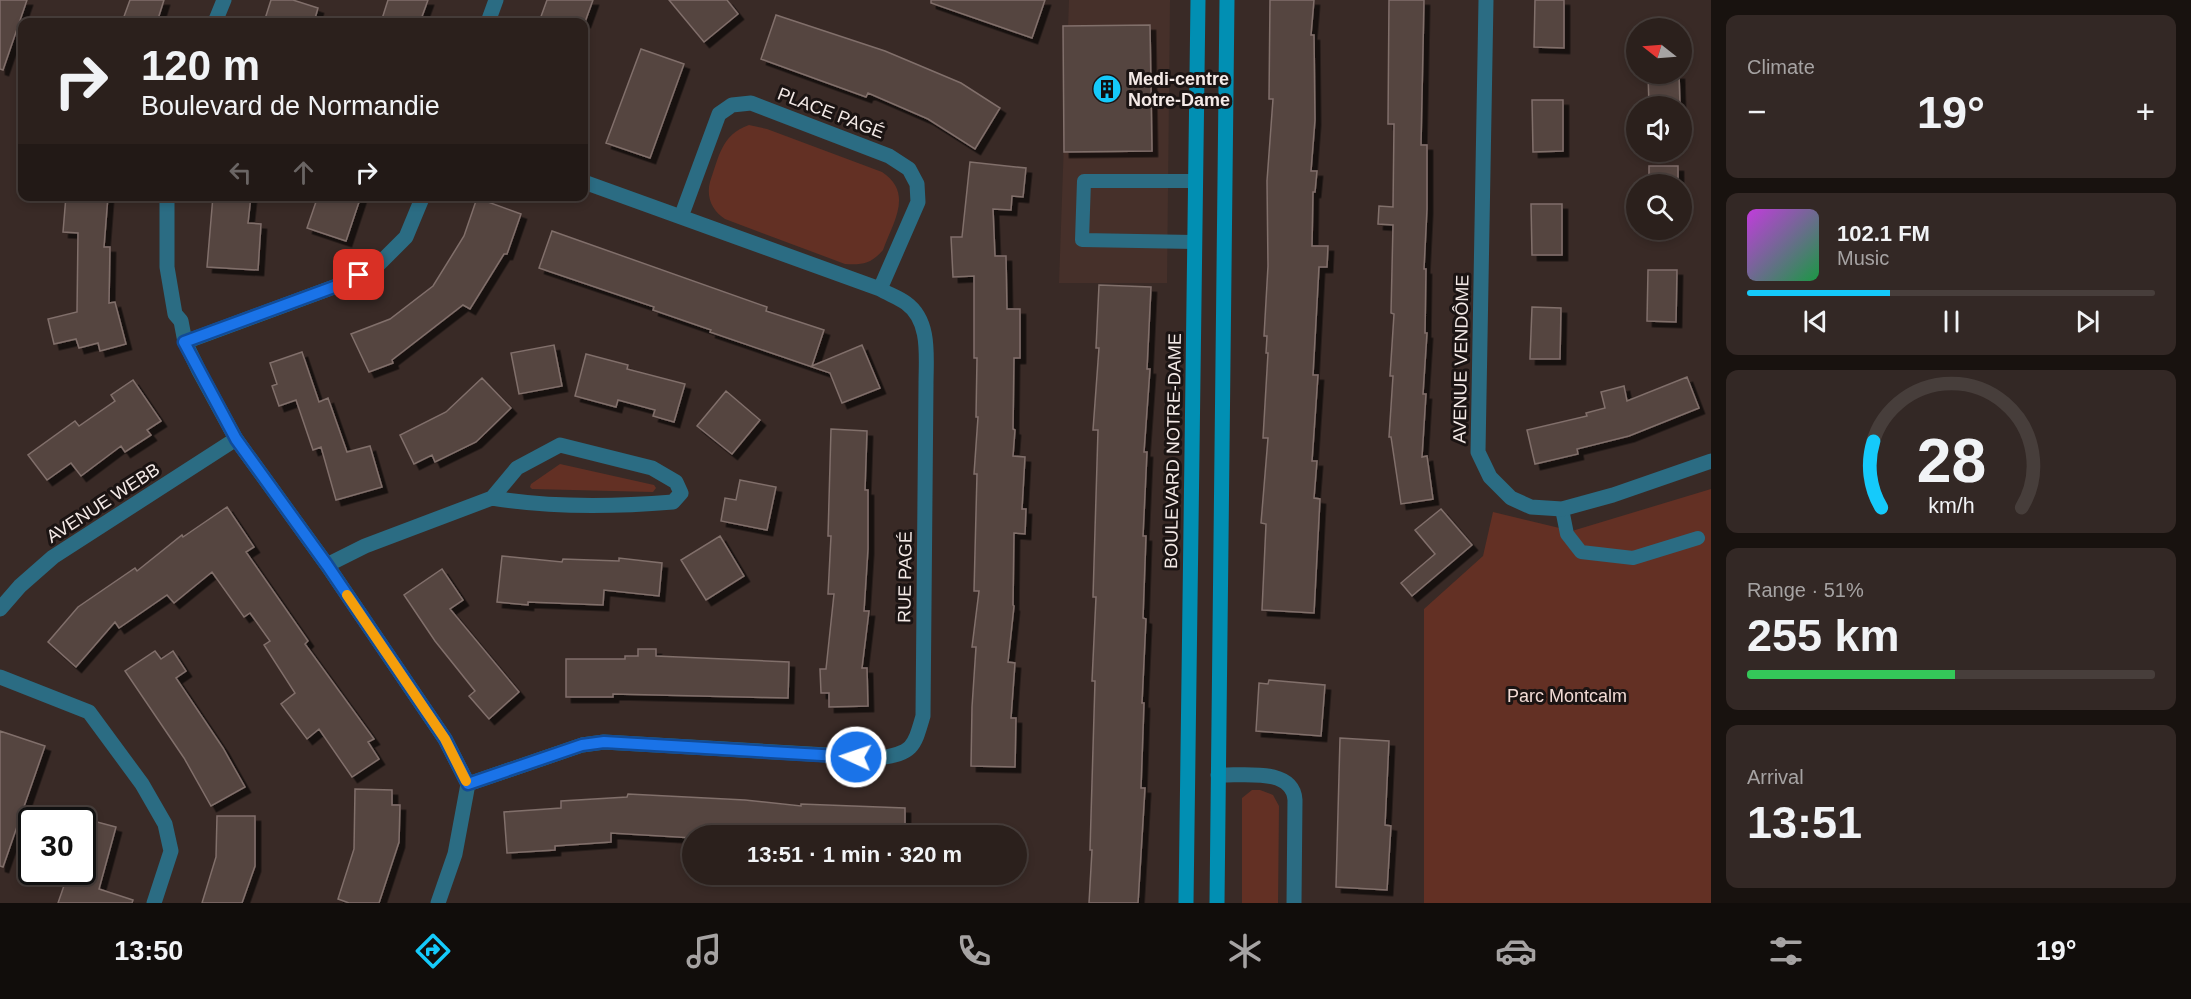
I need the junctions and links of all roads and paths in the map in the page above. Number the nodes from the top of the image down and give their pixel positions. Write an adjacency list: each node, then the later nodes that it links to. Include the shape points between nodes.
1 (224, 0): 6 (street)
2 (496, 0): 7 (street)
3 (1198, 0): 8 (street, BOULEVARD NOTRE-DAME)
4 (1227, 0): 24 (street)
5 (1486, 0): 19 (street, AVENUE VENDÔME, via 1478,452 1490,477 1511,498 1532,507)
6 (217, 18)
7 (489, 18)
8 (1196, 180): 13 (street, BOULEVARD NOTRE-DAME); 13 (lane, via 1084,181 1082,240)
9 (588, 183): 12 (street, RUE PAGÉ)
10 (167, 201): 15 (street, via 167,267)
11 (421, 201): 15 (street, via 406,237 376,267 342,284)
12 (681, 217): 14 (street, RUE PAGÉ); 14 (street, PLACE PAGÉ, via 719,114 732,105 751,103 889,156 909,169 918,202)
13 (1194, 242): 28 (street, BOULEVARD NOTRE-DAME)
14 (880, 289): 25 (street, RUE PAGÉ, via 907,303 925,332 923,716 916,741 902,754 879,758 604,742 582,745)
15 (184, 342): 16 (street)
16 (236, 439): 21 (street); 22 (street, AVENUE WEBB, via 53,557)
17 (1711, 461): 19 (street, AVENUE VENDÔME)
18 (492, 498): 18 (street, via 530,504 622,506 673,502 681,493 676,482 652,468 560,445 517,468); 21 (street, via 365,546)
19 (1562, 509): 20 (lane, via 1567,534 1581,552 1633,558)
20 (1698, 538)
21 (327, 565): 25 (street, via 445,739)
22 (0, 609)
23 (0, 677): 26 (street, via 89,712 142,784 165,824 171,851)
24 (1218, 776): 29 (street); 30 (street, via 1280,777 1290,784 1295,800)
25 (468, 784): 27 (street, via 455,854)
26 (154, 903)
27 (438, 903)
28 (1186, 903)
29 (1216, 903)
30 (1294, 903)

